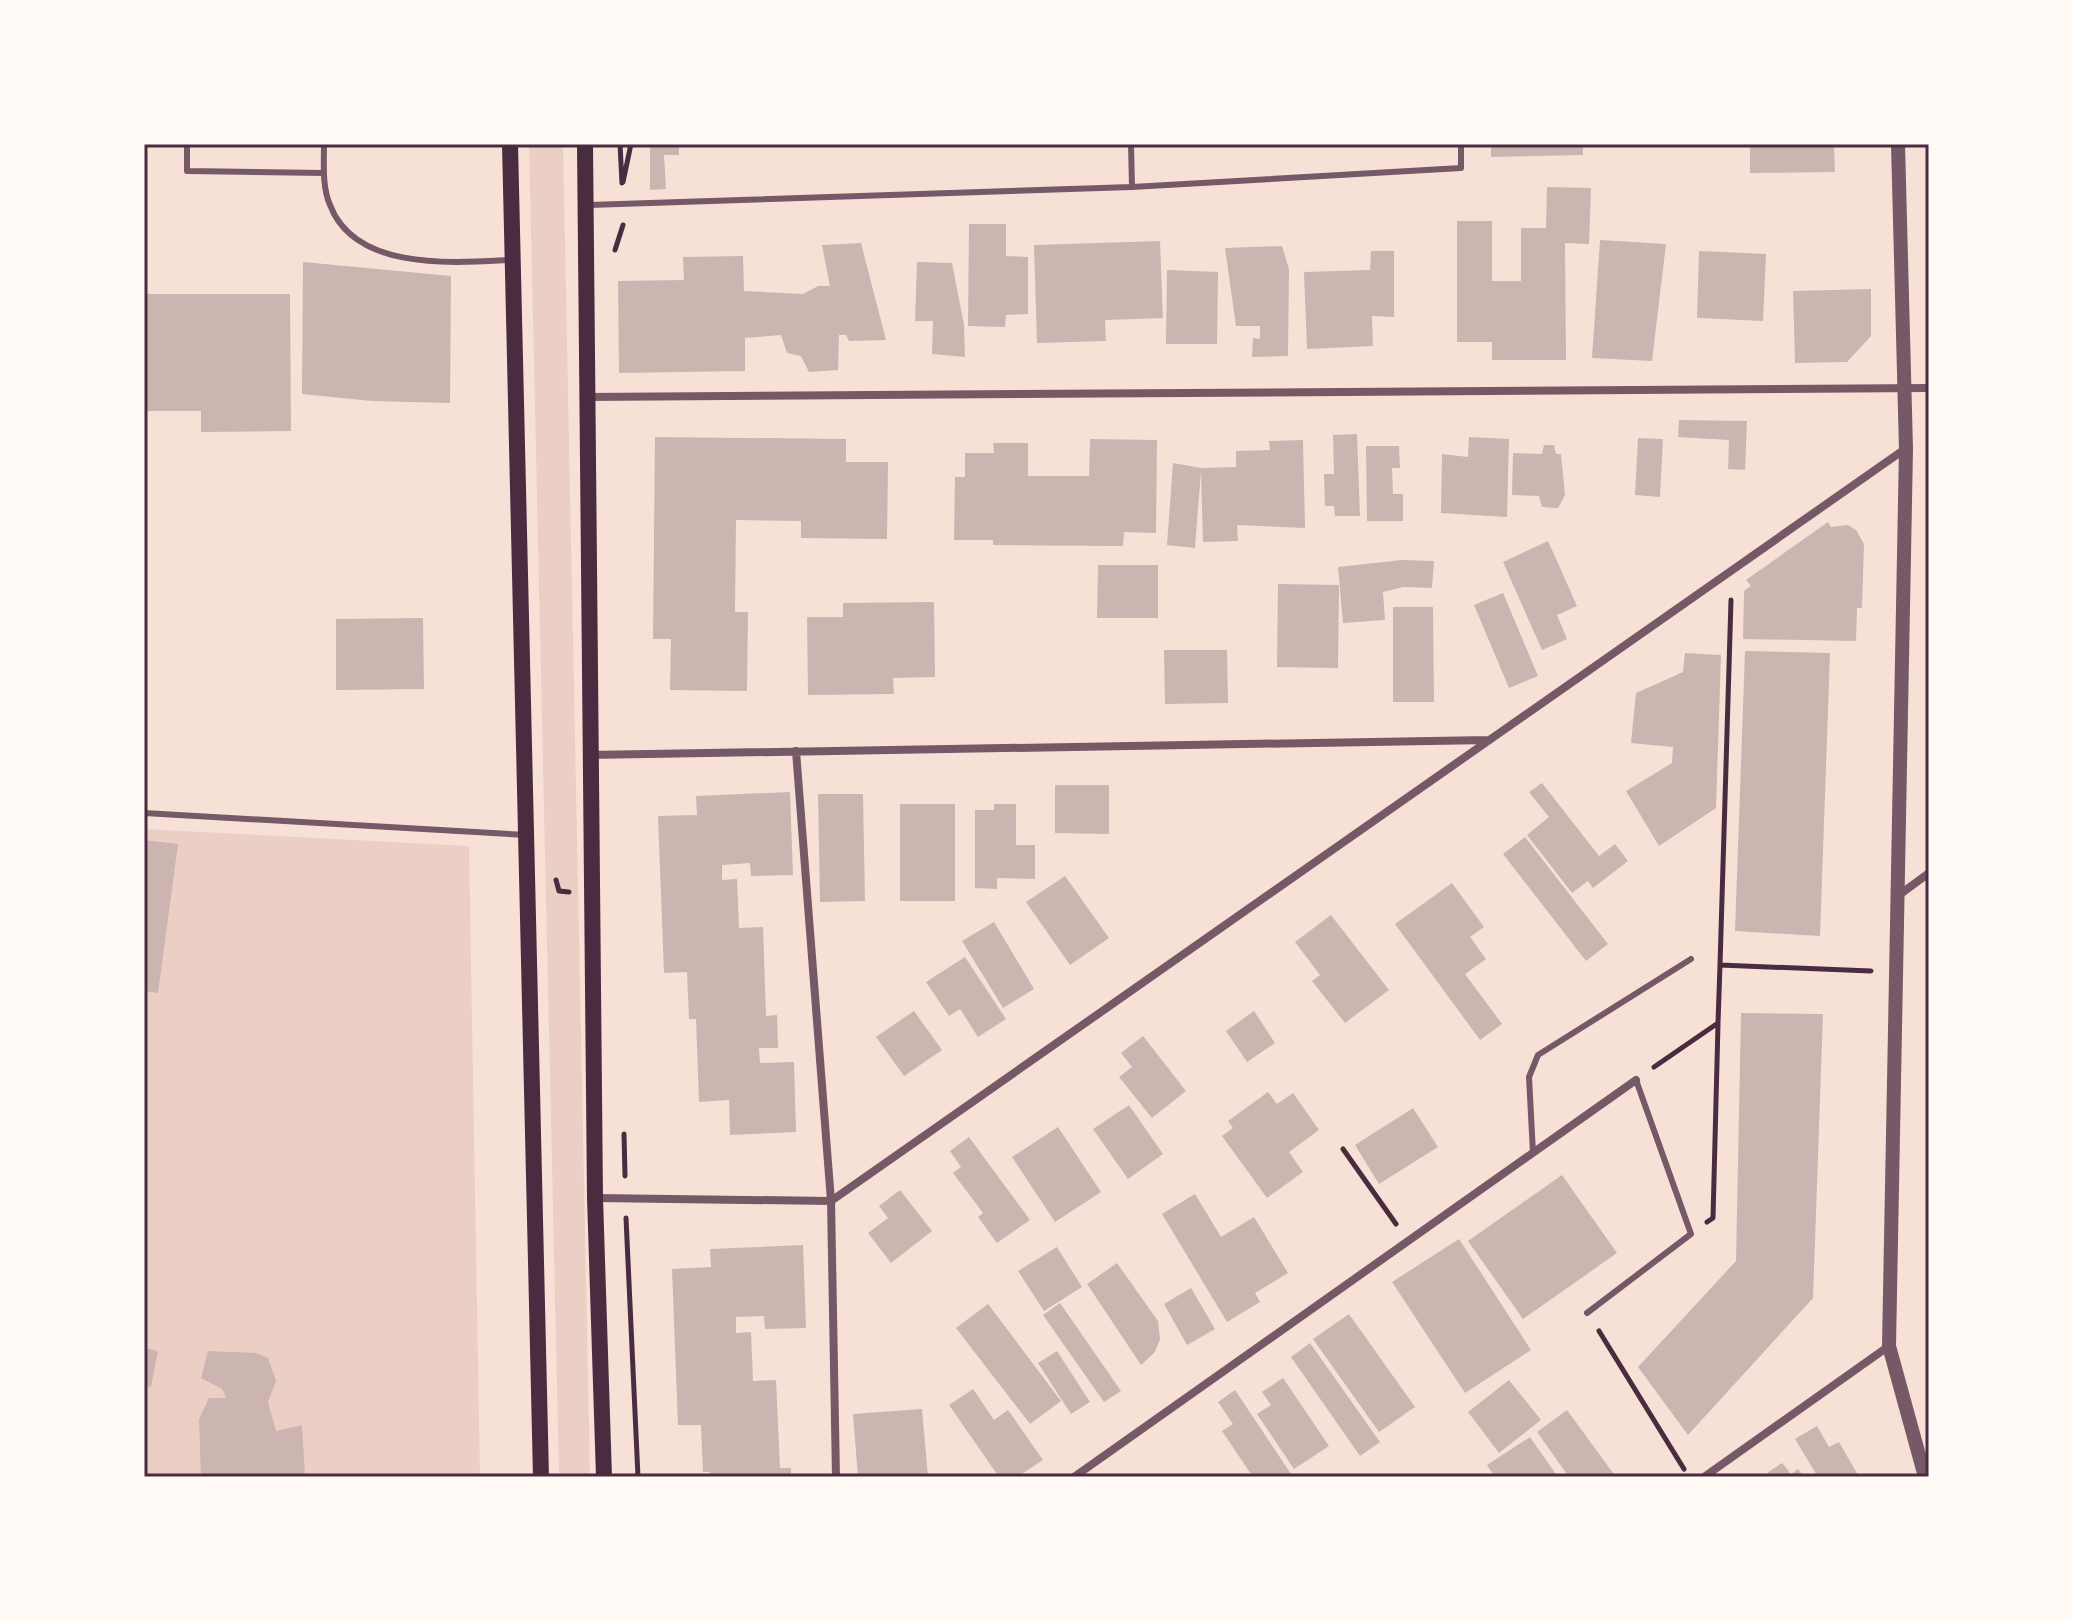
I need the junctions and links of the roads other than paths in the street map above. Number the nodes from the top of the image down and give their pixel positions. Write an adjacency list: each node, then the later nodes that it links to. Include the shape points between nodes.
1 (187, 144): 8 (lane, via 187,171)
2 (324, 144): 8 (lane)
3 (510, 144): 11 (main road)
4 (585, 144): 10 (main road)
5 (1131, 144): 9 (lane)
6 (1461, 144): 9 (lane, via 1461,168)
7 (1898, 144): 12 (street)
8 (324, 173): 11 (lane, via 330,206 357,242 426,263)
9 (1132, 187): 10 (lane)
10 (585, 205): 14 (main road)
11 (512, 260): 20 (main road)
12 (1905, 388): 13 (street); 14 (street); 15 (street)
13 (1929, 388)
14 (585, 397): 18 (main road)
15 (1906, 449): 16 (street); 22 (street)
16 (1489, 740): 17 (street); 27 (street)
17 (796, 751): 18 (street); 27 (street)
18 (590, 755): 26 (main road)
19 (144, 813): 20 (lane)
20 (526, 835): 30 (main road)
21 (1929, 873): 22 (street)
22 (1899, 895): 29 (street)
23 (1691, 959): 25 (lane, via 1538,1055 1529,1077)
24 (1636, 1080): 25 (street); 28 (lane, via 1691,1234)
25 (1533, 1153): 33 (street)
26 (595, 1198): 27 (street); 31 (main road)
27 (831, 1201): 32 (street)
28 (1587, 1313)
29 (1889, 1346): 34 (street); 35 (street)
30 (541, 1477)
31 (604, 1477)
32 (836, 1477)
33 (1074, 1477)
34 (1704, 1477)
35 (1925, 1477)

